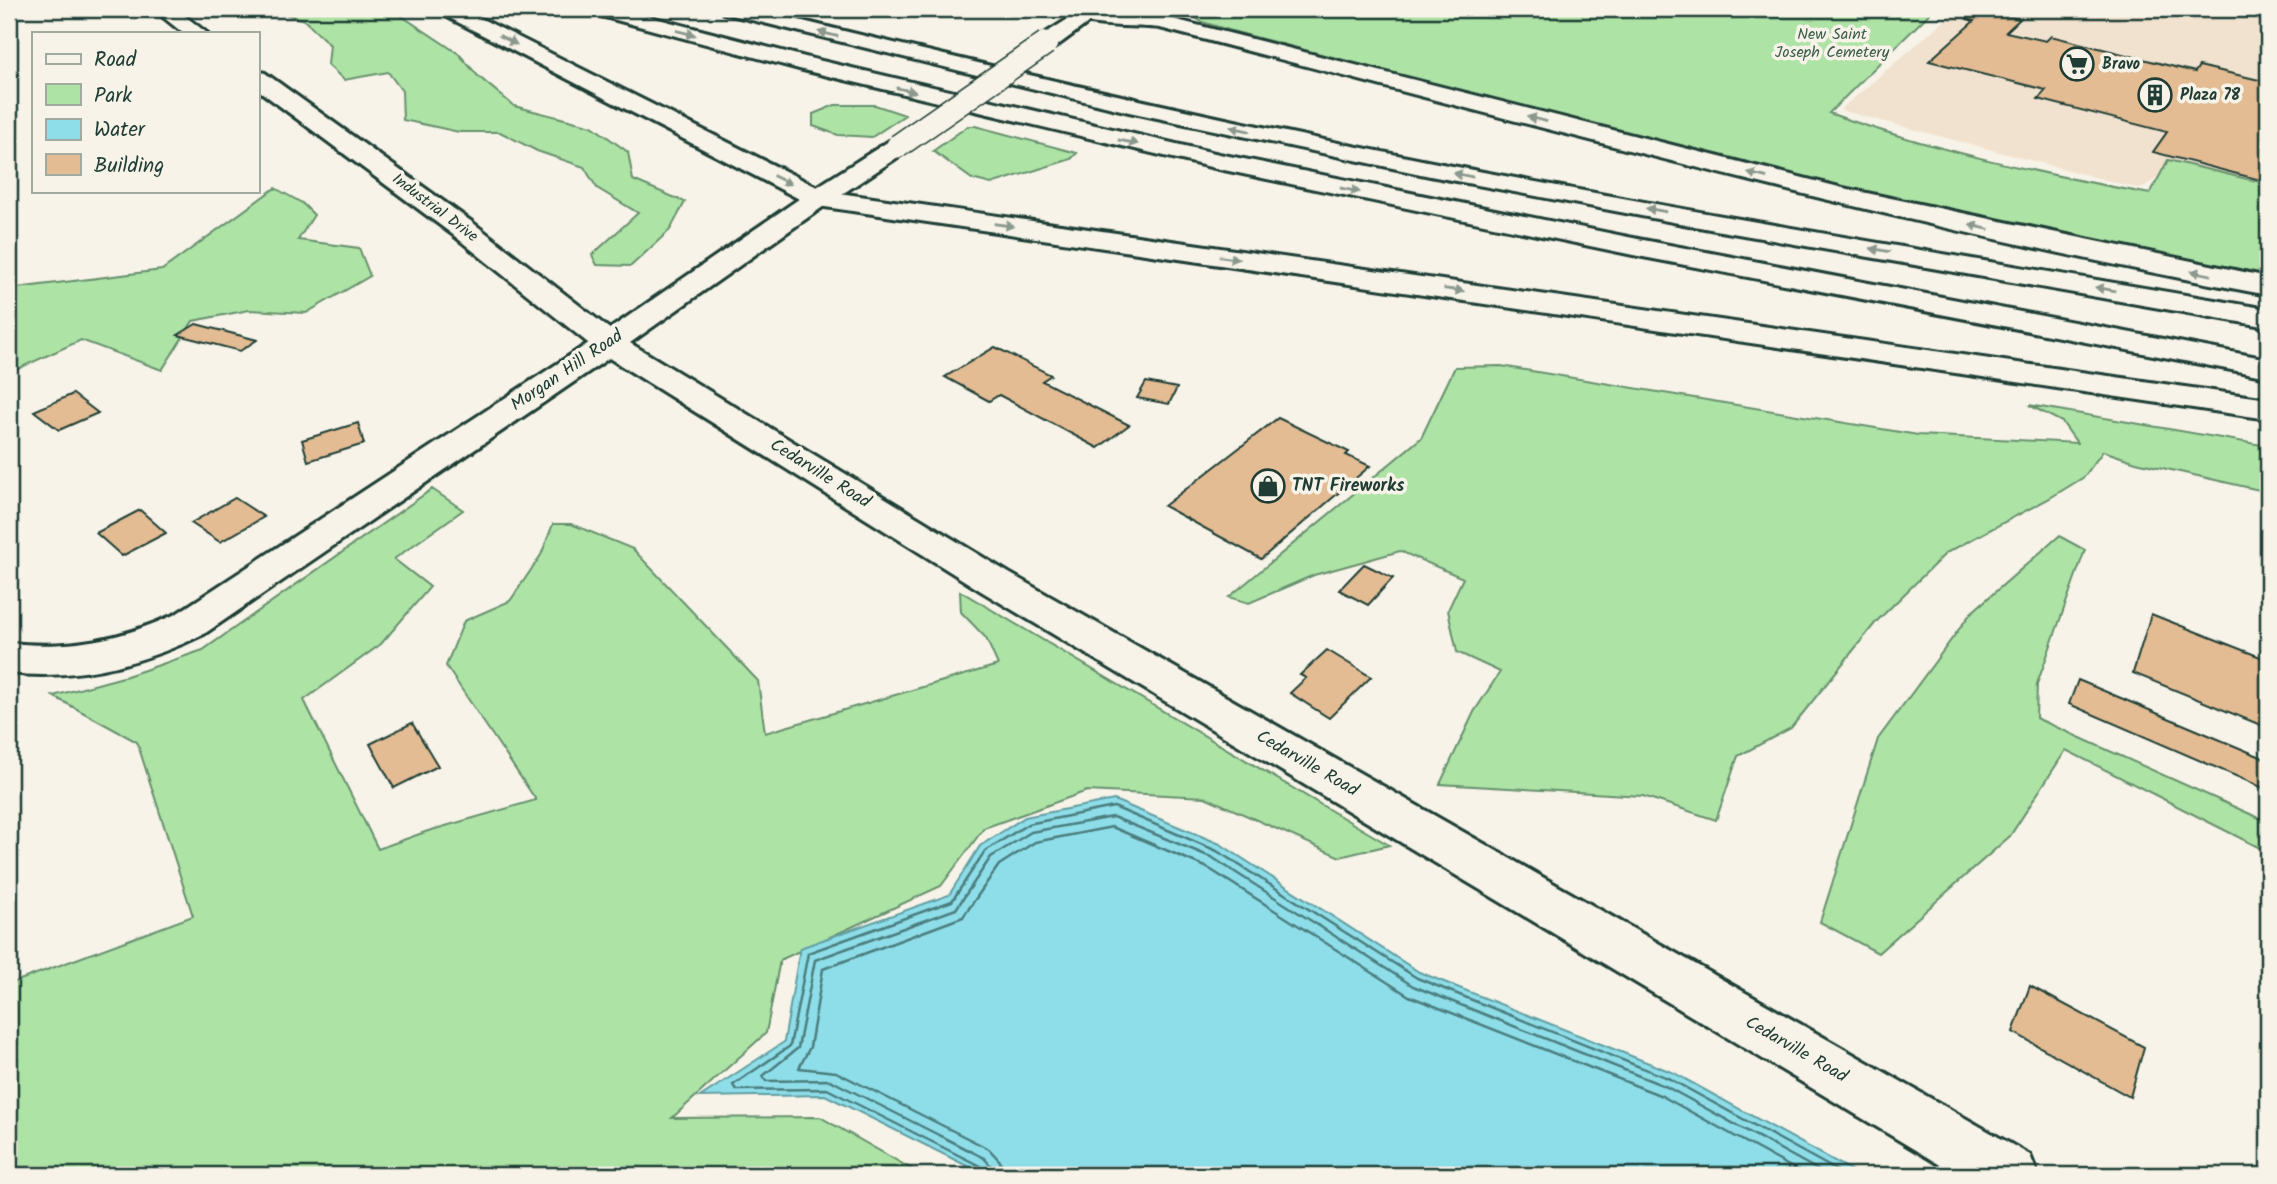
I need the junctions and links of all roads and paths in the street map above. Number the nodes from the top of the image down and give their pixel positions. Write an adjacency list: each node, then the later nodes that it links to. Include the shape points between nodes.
1 (163, 9): 7 (main road)
2 (447, 9): 10 (main road, one-way to 10)
3 (597, 9): 14 (main road, one-way to 14, via 901,89 1269,173)
4 (730, 9): 12 (main road, one-way to 4, via 1344,151)
5 (1158, 9): 8 (main road)
6 (1083, 12): 8 (main road); 10 (main road, Morgan Hill Road, bridge, via 1046,43)
7 (195, 32)
8 (1202, 32): 11 (main road, one-way to 8, via 1842,196)
9 (259, 79): 13 (main road, Industrial Drive, via 462,228)
10 (818, 198): 13 (main road, Morgan Hill Road); 15 (main road, one-way to 15)
11 (2268, 286)
12 (2268, 318)
13 (609, 344): 16 (main road, Morgan Hill Road, via 183,627 141,646 89,659); 17 (main road, Cedarville Road, via 995,582)
14 (2268, 368)
15 (2268, 409)
16 (9, 658)
17 (2010, 1175)

